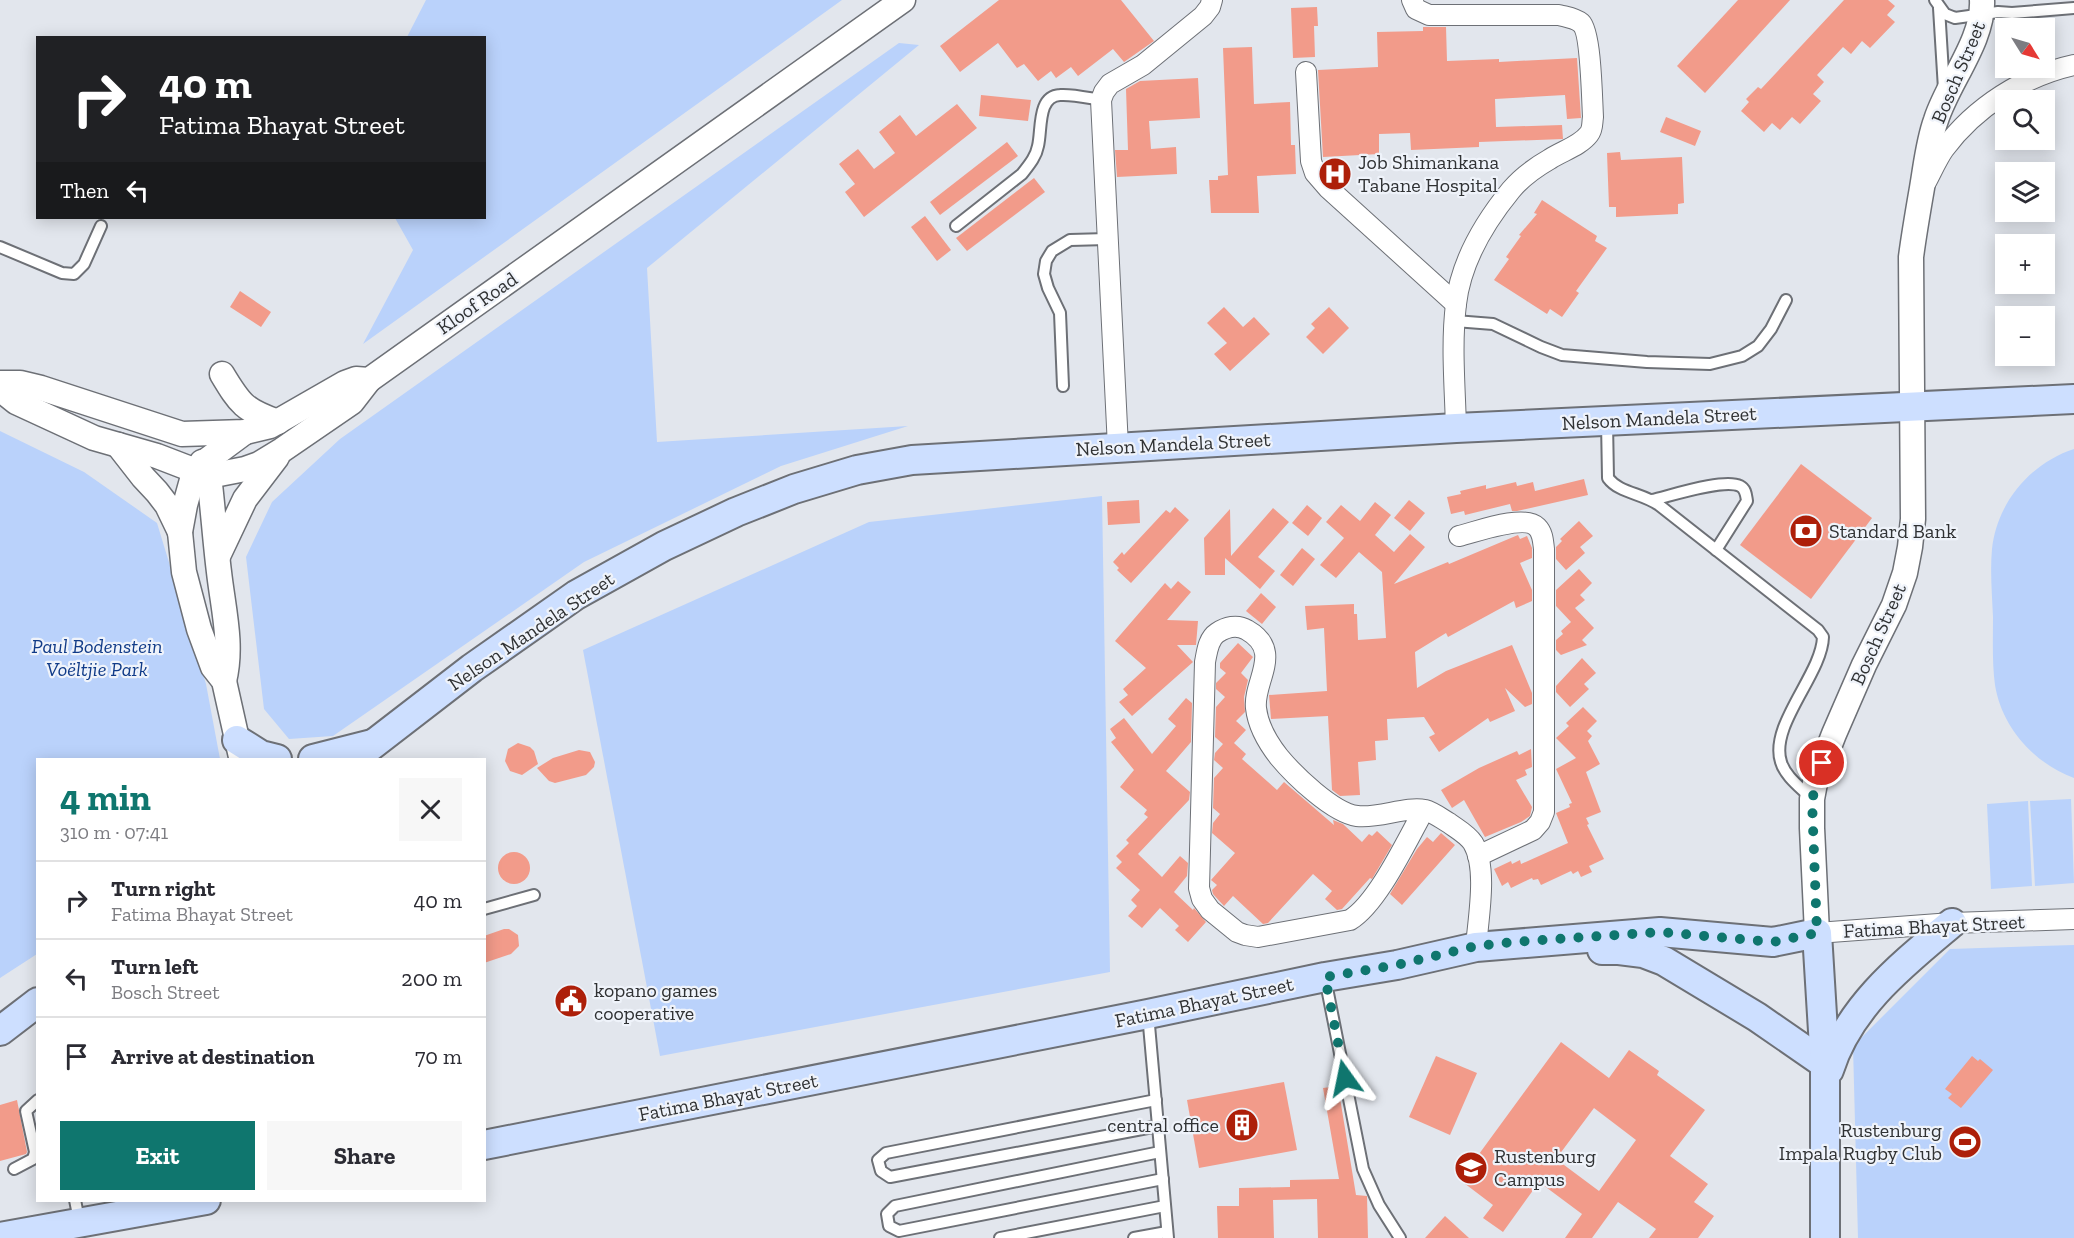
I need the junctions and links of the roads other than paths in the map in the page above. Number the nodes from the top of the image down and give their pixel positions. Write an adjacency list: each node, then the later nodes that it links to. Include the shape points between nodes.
1 (903, 0): 21 (street, Kloof Road)
2 (1212, 0): 12 (street, via 1203,16 1143,65 1110,84)
3 (1413, 0): 19 (street, via 1416,9 1429,15 1565,17 1581,23 1588,42 1593,117 1590,133 1530,173 1497,208 1470,254)
4 (2033, 0): 8 (lane)
5 (1937, 4): 6 (lane, via 1955,18); 11 (lane)
6 (1982, 7): 8 (lane); 11 (street, Bosch Street, via 1960,68)
7 (2074, 8): 8 (lane)
8 (2033, 12)
9 (2074, 65): 13 (street, via 2039,75 1982,111 1943,151)
10 (1306, 72): 19 (street, via 1315,173)
11 (1944, 96): 13 (street, Bosch Street, via 1929,145)
12 (1101, 100): 15 (lane, via 1059,94 1051,97 1045,104 1038,147 1029,165); 16 (street)
13 (1922, 190): 26 (street, Bosch Street, via 1911,257)
14 (101, 226): 17 (lane, via 84,264 74,274 62,273)
15 (956, 226)
16 (1107, 239): 23 (lane, via 1070,240 1052,251 1046,261 1044,274 1060,313); 33 (street)
17 (0, 247)
18 (1786, 300): 19 (lane, via 1758,346 1742,356 1710,364 1563,355)
19 (1455, 312): 29 (street)
20 (222, 374): 28 (street, via 242,405)
21 (369, 380): 28 (street, Kloof Road, via 345,383); 34 (street, via 352,402)
22 (0, 383): 31 (street, Kloof Road, via 41,388)
23 (1063, 387)
24 (0, 389): 32 (street, via 16,402)
25 (2074, 399): 26 (main road, Nelson Mandela Street)
26 (1912, 407): 27 (main road, Nelson Mandela Street); 46 (street, Bosch Street, via 1913,519 1905,573 1830,744)
27 (1607, 420): 29 (main road, Nelson Mandela Street); 36 (lane, via 1608,478 1621,489)
28 (278, 422): 30 (street, Kloof Road)
29 (1456, 428): 33 (main road, Nelson Mandela Street)
30 (245, 432): 31 (street, Kloof Road); 35 (street)
31 (182, 434): 35 (street)
32 (118, 445): 35 (street); 37 (street, via 167,505)
33 (1118, 447): 43 (main road, Nelson Mandela Street, via 912,460 857,470 736,512 663,546 576,595 472,668)
34 (282, 450): 35 (street, via 245,469); 40 (street, via 245,499)
35 (203, 470): 37 (street, via 185,505); 40 (street)
36 (1652, 500): 39 (lane); 39 (lane, via 1715,485 1741,486 1747,501)
37 (180, 532): 41 (street, via 184,572 199,629 213,667)
38 (1459, 536): 48 (street, via 1521,521 1538,528 1544,549 1544,812 1533,830)
39 (1716, 550): 46 (lane, via 1823,637 1779,750 1786,773)
40 (218, 557): 41 (street, via 229,662)
41 (224, 681): 42 (street)
42 (240, 750): 44 (main road)
43 (365, 751): 45 (main road)
44 (273, 758)
45 (320, 758)
46 (1812, 800): 53 (street, Bosch Street)
47 (1424, 810): 47 (street, via 1357,816 1345,813 1319,795 1279,757 1263,731 1256,706 1266,660 1263,646 1246,629 1236,626 1214,635 1205,662 1199,888 1202,899 1224,922 1237,932 1258,937 1350,920 1374,896); 48 (street, via 1462,831)
48 (1478, 856): 54 (street)
49 (534, 895): 50 (lane)
50 (486, 908)
51 (2074, 919): 52 (street, Fatima Bhayat Street)
52 (1952, 923): 53 (street, Fatima Bhayat Street); 60 (main road, via 1892,976 1851,1021)
53 (1817, 933): 54 (main road, Fatima Bhayat Street, via 1773,942 1660,932); 60 (main road, Bosch Street)
54 (1476, 946): 55 (main road, Fatima Bhayat Street)
55 (1397, 965): 56 (main road, Fatima Bhayat Street); 60 (main road, via 1440,969 1584,951 1643,953 1684,972 1766,1023)
56 (1325, 977): 58 (main road, Fatima Bhayat Street); 75 (lane, via 1363,1169)
57 (36, 1004): 59 (main road)
58 (1148, 1014): 61 (lane); 64 (main road, Fatima Bhayat Street)
59 (0, 1031)
60 (1825, 1073): 76 (main road, Bosch Street)
61 (1156, 1100): 63 (lane); 63 (lane, via 885,1153 879,1160 881,1172 890,1177)
62 (36, 1102): 66 (lane, via 26,1111 33,1159)
63 (1158, 1126): 65 (lane)
64 (486, 1145)
65 (1160, 1152): 67 (lane); 67 (lane, via 895,1206 887,1214 889,1226 899,1231)
66 (14, 1169)
67 (1163, 1179): 69 (lane)
68 (185, 1202): 70 (main road)
69 (1165, 1206): 71 (lane); 73 (lane)
70 (78, 1212): 72 (main road)
71 (1167, 1235): 74 (lane)
72 (0, 1236)
73 (1000, 1238)
74 (1134, 1238)
75 (1400, 1238)
76 (1825, 1238)

